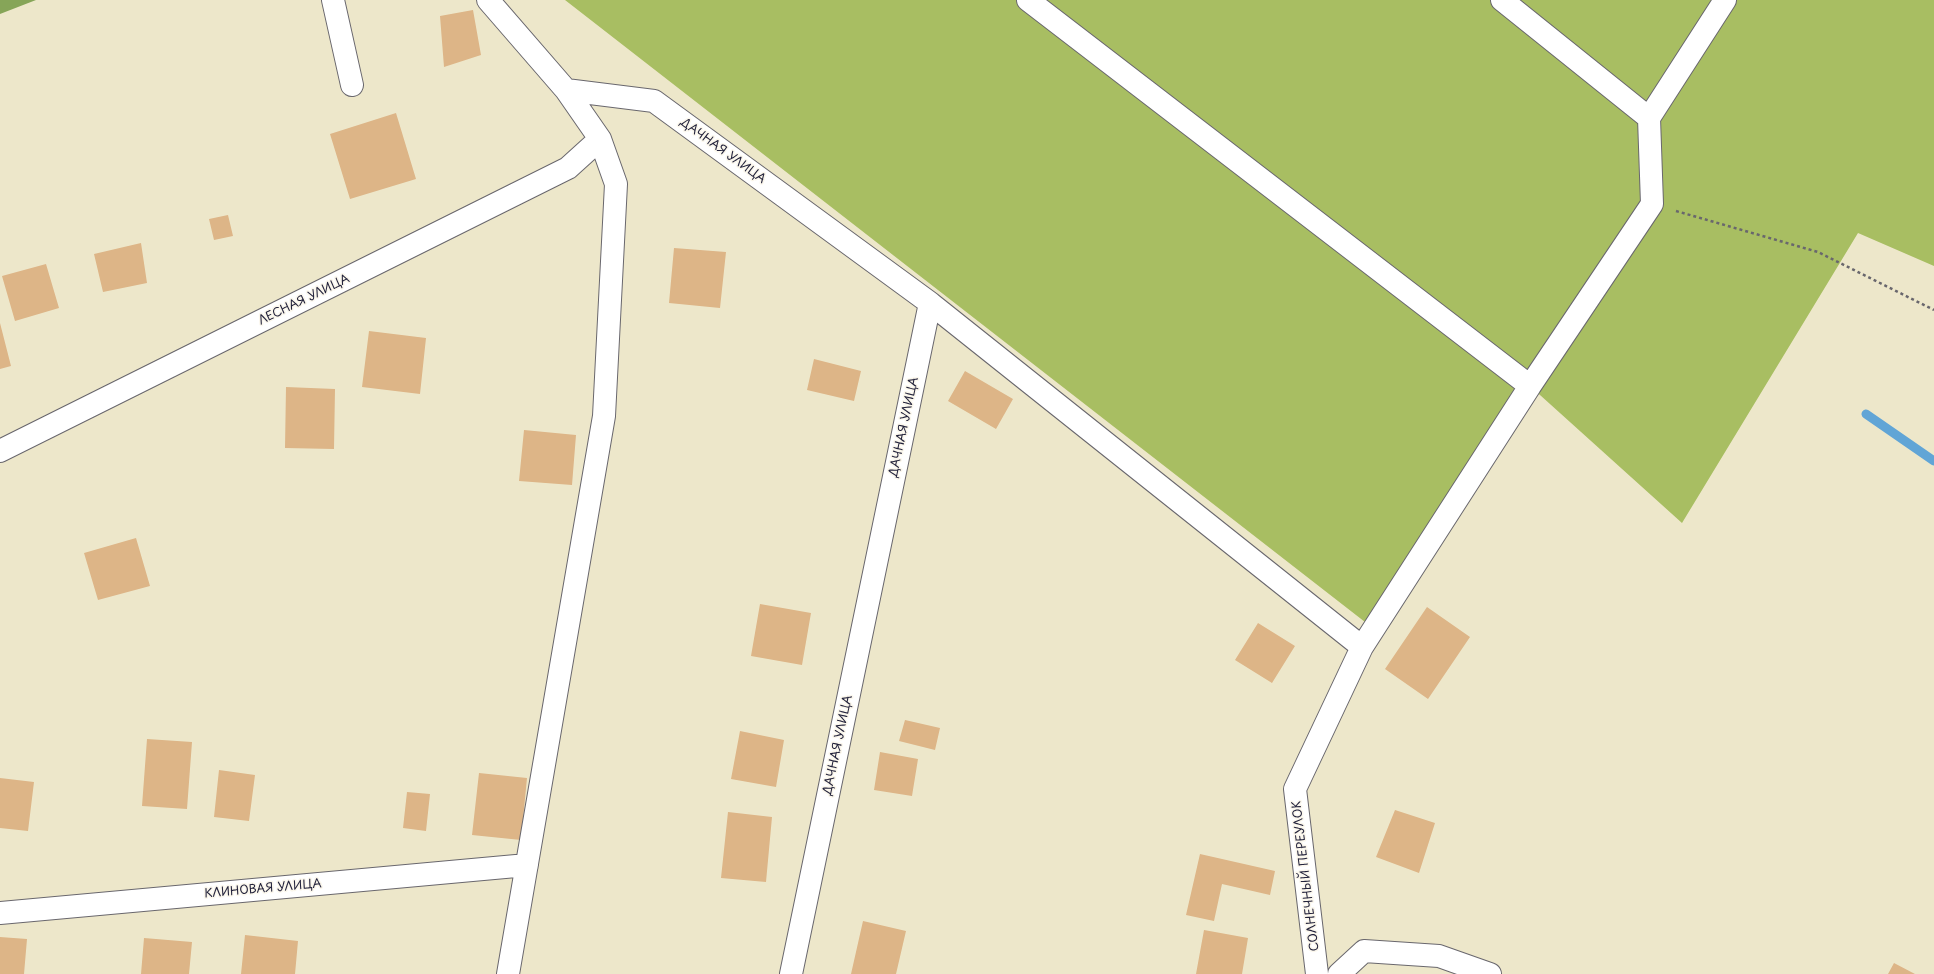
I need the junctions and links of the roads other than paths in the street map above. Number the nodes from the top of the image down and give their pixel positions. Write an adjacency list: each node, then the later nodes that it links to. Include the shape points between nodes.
1 (333, 0): 6 (street)
2 (488, 0): 7 (street)
3 (1028, 0): 11 (street)
4 (1502, 0): 8 (street)
5 (1725, 0): 8 (street)
6 (352, 85)
7 (566, 90): 9 (street); 10 (street, ДАЧНАЯ УЛИЦА, via 654,101)
8 (1649, 118): 11 (street, СОЛНЕЧНЫЙ ПЕРЕУЛОК, via 1652,204)
9 (600, 139): 12 (street, ЛЕСНАЯ УЛИЦА, via 568,168); 14 (street, via 616,184 604,416)
10 (930, 303): 13 (street); 17 (street, ДАЧНАЯ УЛИЦА)
11 (1530, 386): 13 (street, СОЛНЕЧНЫЙ ПЕРЕУЛОК)
12 (0, 451)
13 (1362, 647): 18 (street, СОЛНЕЧНЫЙ ПЕРЕУЛОК, via 1295,789)
14 (527, 864): 15 (street, КЛИНОВАЯ УЛИЦА); 16 (street)
15 (0, 913)
16 (508, 974)
17 (791, 974)
18 (1317, 974)
19 (1339, 974): 20 (street, via 1364,951 1439,956)
20 (1490, 974)

